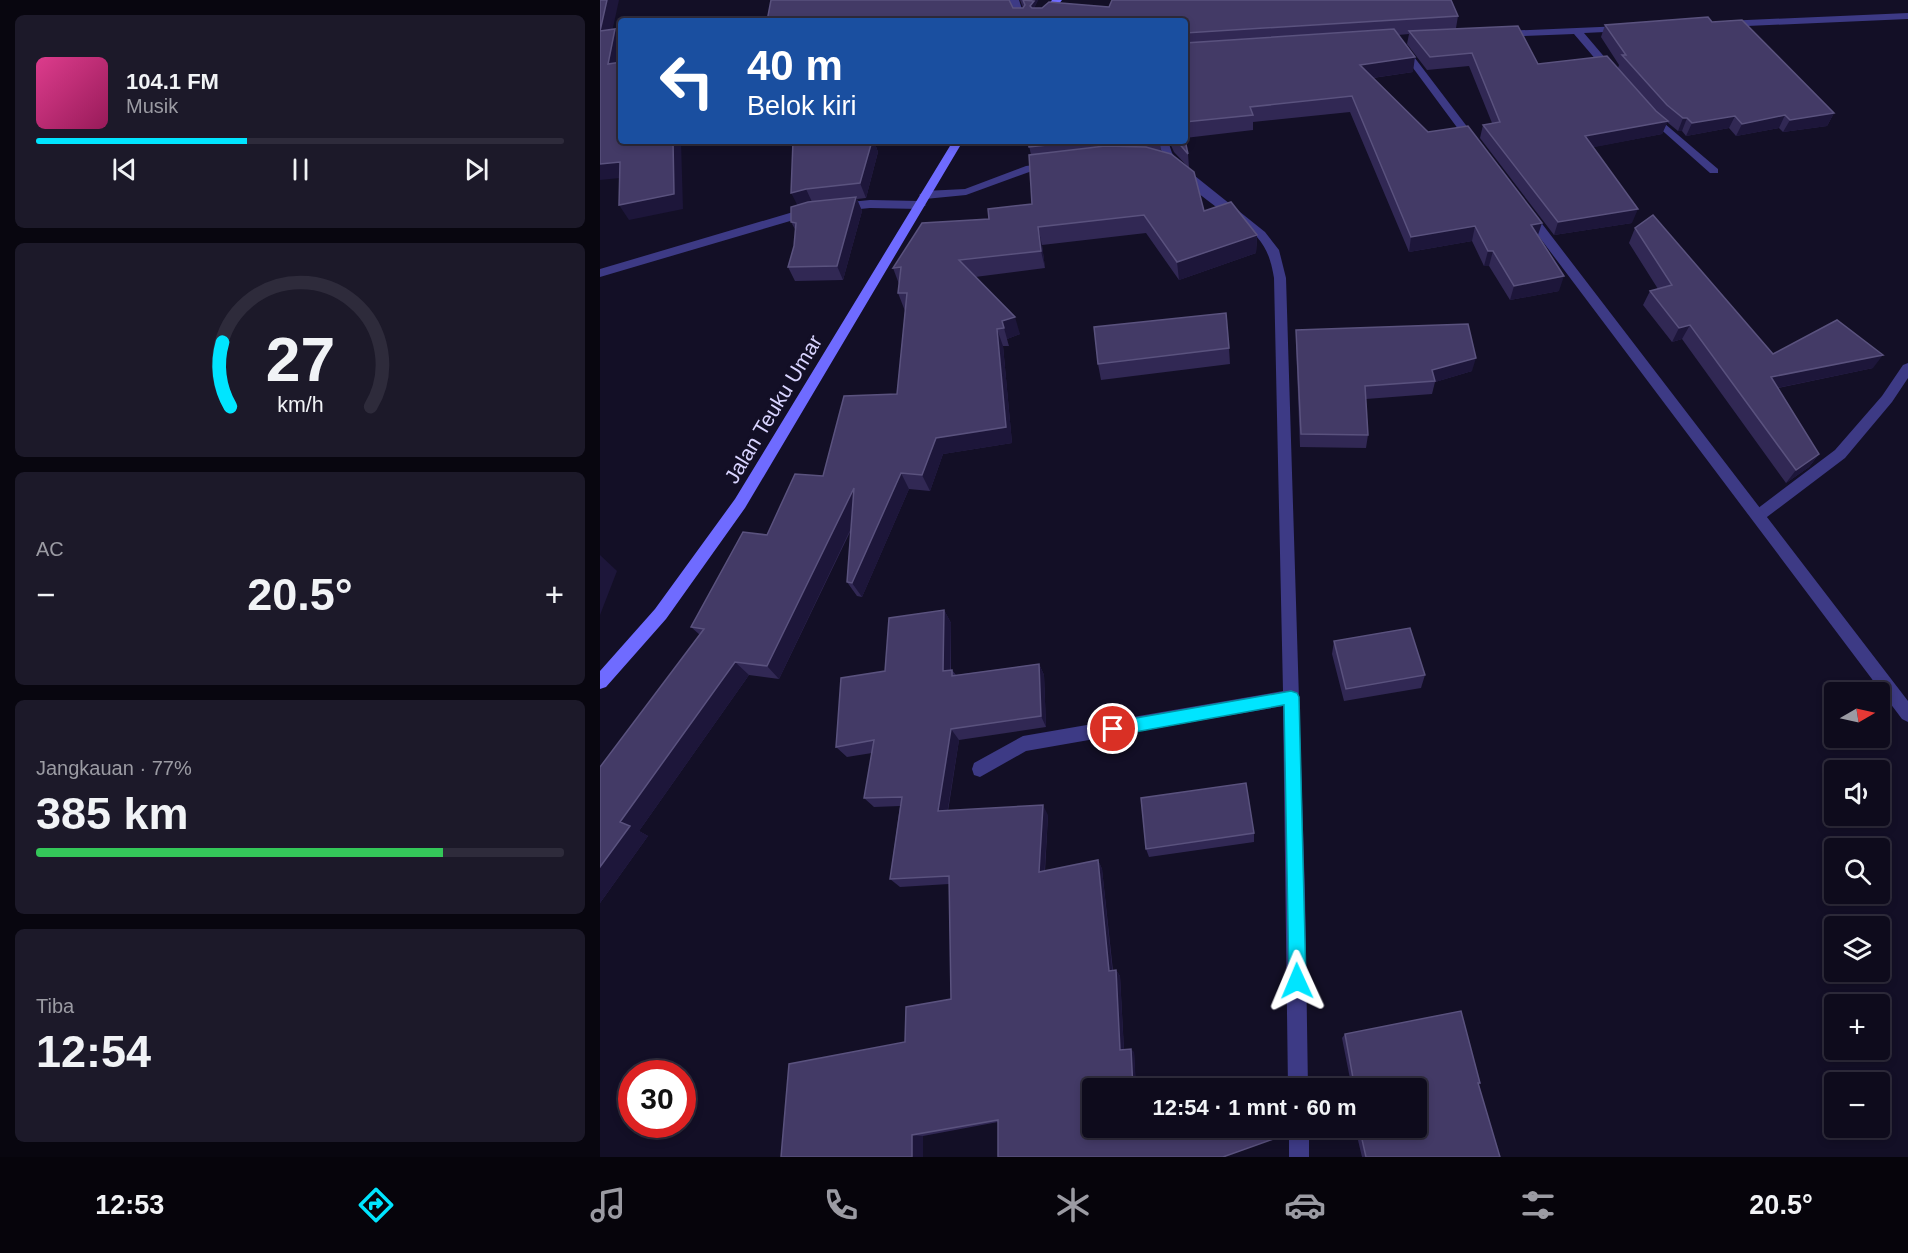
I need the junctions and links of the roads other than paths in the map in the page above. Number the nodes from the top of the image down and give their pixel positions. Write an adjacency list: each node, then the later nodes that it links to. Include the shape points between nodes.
1 (1014, 0): 4 (street)
2 (1057, 0): 5 (main road)
3 (1908, 16): 6 (street)
4 (1020, 18)
5 (1042, 18)
6 (1711, 25)
7 (1633, 28): 8 (street)
8 (1577, 31): 9 (street); 11 (street)
9 (1492, 35)
10 (1406, 39): 15 (street, via 1396,39)
11 (1619, 80)
12 (1644, 108): 19 (street)
13 (956, 144): 20 (main road, Jalan Teuku Umar)
14 (1162, 144): 18 (street)
15 (1479, 150)
16 (1157, 162): 18 (street)
17 (1063, 164): 20 (street, via 1030,168 966,192)
18 (1176, 167): 26 (street, via 1258,231 1277,261)
19 (1714, 171)
20 (922, 200): 22 (street, via 813,210); 25 (main road, Jalan Teuku Umar, via 750,490 687,582 639,642)
21 (1520, 203): 24 (street)
22 (600, 273)
23 (1908, 368): 24 (street, via 1840,454)
24 (1758, 516): 27 (street)
25 (600, 682)
26 (1291, 697): 28 (street, via 1023,744); 29 (street)
27 (1908, 714)
28 (980, 769)
29 (1299, 1078)
30 (1299, 1138): 31 (street)
31 (1299, 1157)

